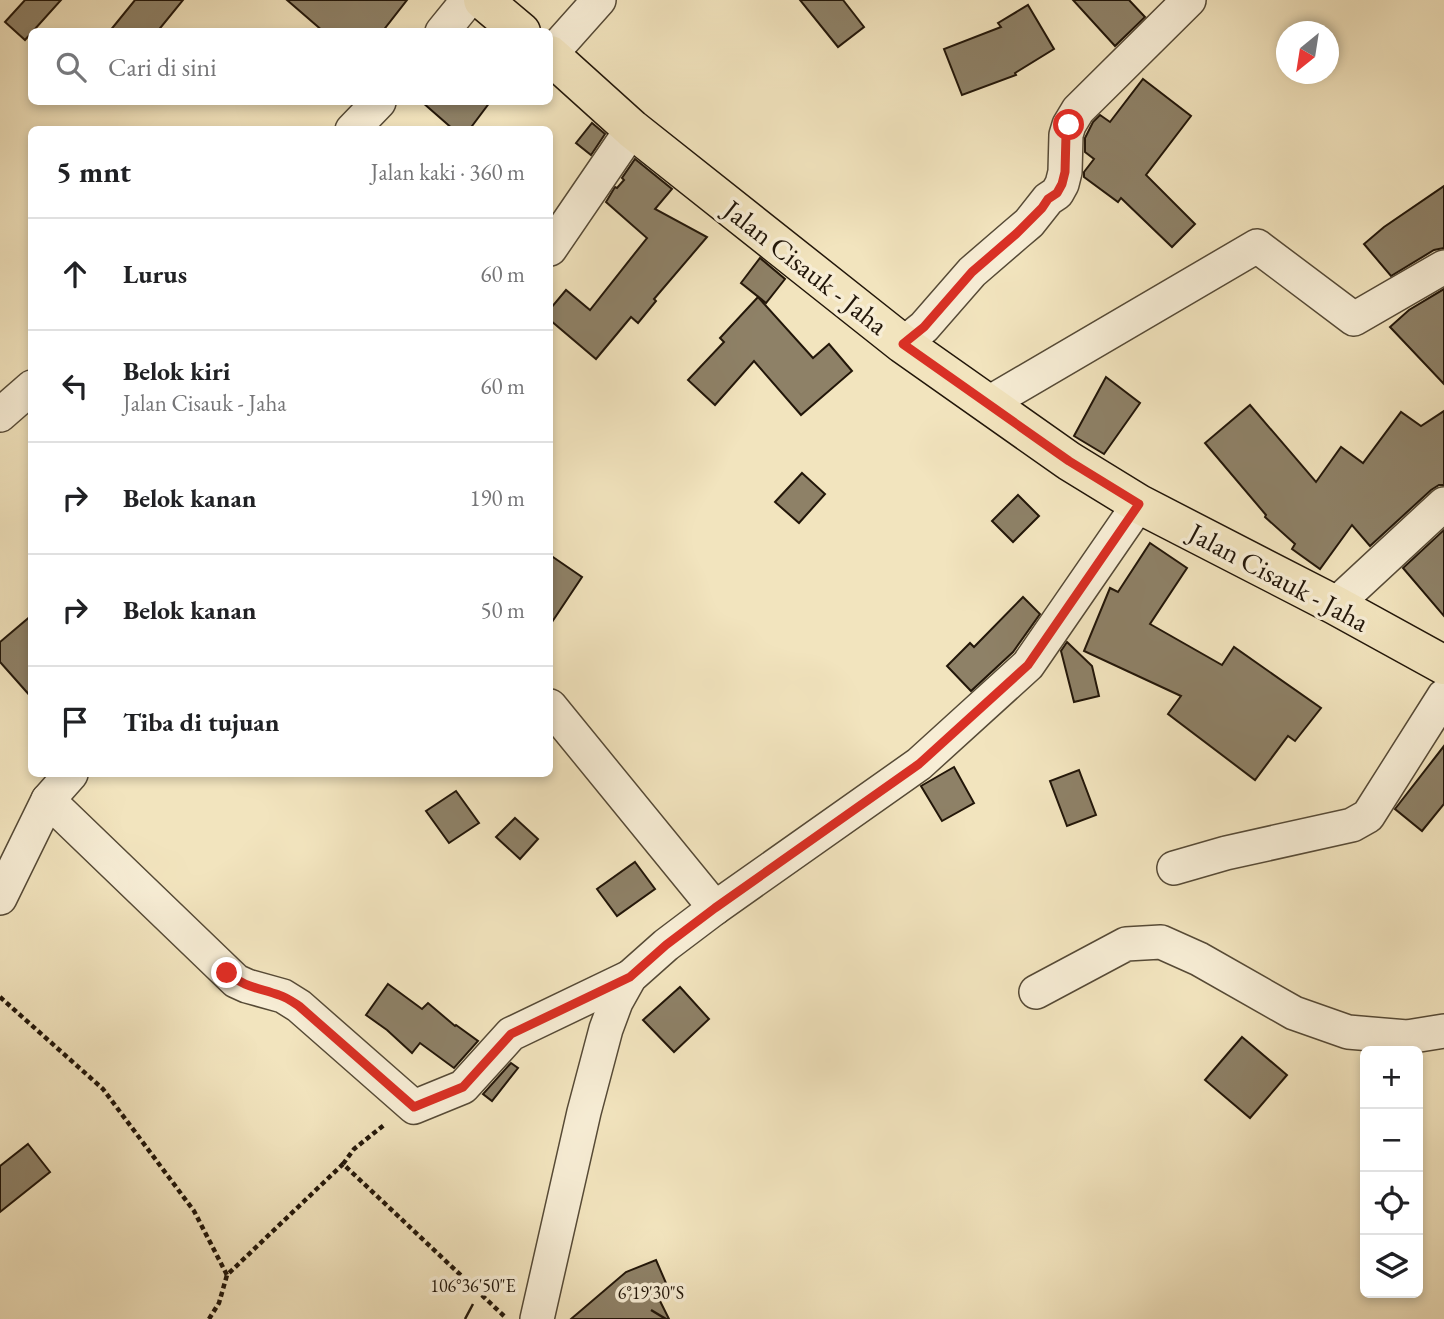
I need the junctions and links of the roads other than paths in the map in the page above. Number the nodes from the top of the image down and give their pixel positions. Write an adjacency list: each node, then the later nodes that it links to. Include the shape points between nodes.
1 (468, 0): 5 (street)
2 (483, 0): 6 (main road)
3 (599, 0): 7 (street)
4 (1189, 0): 14 (street, via 1078,110 1066,135 1065,172 1057,193)
5 (445, 28)
6 (516, 28)
7 (553, 52)
8 (553, 58): 11 (main road, Jalan Cisauk - Jaha)
9 (376, 105): 10 (street)
10 (356, 126)
11 (632, 129): 12 (street); 14 (main road, Jalan Cisauk - Jaha)
12 (553, 245)
13 (1444, 267): 16 (street, via 1354,319 1257,246)
14 (903, 344): 16 (main road, Jalan Cisauk - Jaha)
15 (28, 390): 17 (street)
16 (987, 404): 19 (main road, Jalan Cisauk - Jaha)
17 (0, 415)
18 (1444, 503): 20 (street)
19 (1139, 504): 20 (main road, Jalan Cisauk - Jaha); 28 (street, via 1028,665 919,764)
20 (1335, 605): 21 (main road, Jalan Cisauk - Jaha)
21 (1444, 665)
22 (1444, 696): 26 (street, via 1368,816 1352,825)
23 (553, 710): 28 (street)
24 (68, 777): 25 (street)
25 (48, 800): 27 (street); 29 (street, via 236,981 299,1006 414,1107 463,1087 511,1034)
26 (1174, 868)
27 (0, 898)
28 (715, 908): 29 (street)
29 (630, 977): 32 (street, via 603,1040)
30 (1036, 992): 31 (street, via 1126,944 1161,942 1294,1013 1348,1032 1407,1037)
31 (1444, 1031)
32 (537, 1319)

